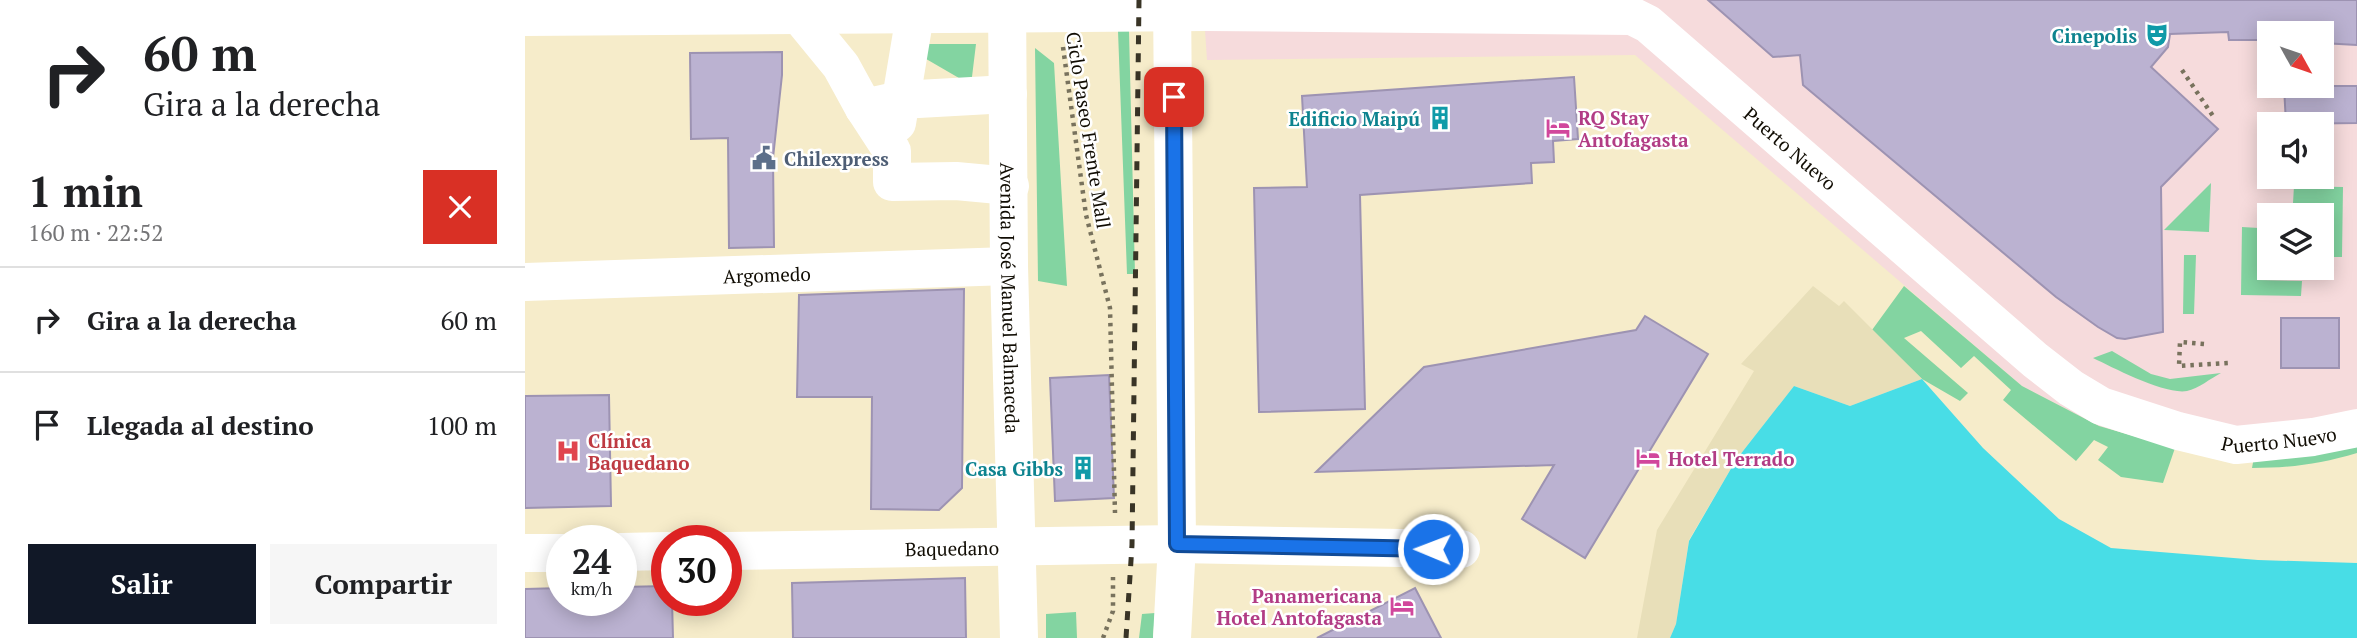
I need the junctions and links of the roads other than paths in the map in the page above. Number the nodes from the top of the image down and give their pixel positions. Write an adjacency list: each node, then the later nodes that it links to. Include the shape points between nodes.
1 (1007, 7): 2 (main road, Puerto Nuevo, via 1059,14); 3 (main road, Puerto Nuevo); 6 (main road, Avenida José Manuel Balmaceda)
2 (1172, 7): 11 (main road, Puerto Nuevo, via 1632,16 1648,24 2035,360 2101,406 2236,445); 12 (main road)
3 (915, 15): 4 (main road, Puerto Nuevo); 7 (main road)
4 (800, 16): 5 (main road, Puerto Nuevo); 7 (main road, via 841,66)
5 (525, 17)
6 (1008, 94): 7 (main road); 8 (main road, Avenida José Manuel Balmaceda)
7 (882, 104): 8 (main road, via 892,150 892,182)
8 (1010, 186): 9 (main road, Avenida José Manuel Balmaceda)
9 (1009, 266): 10 (main road, Argomedo); 13 (main road, Avenida José Manuel Balmaceda)
10 (525, 282)
11 (2357, 428)
12 (1177, 544): 13 (main road, Baquedano); 14 (main road, Baquedano); 19 (main road)
13 (1017, 547): 15 (main road, Baquedano); 18 (main road, Avenida José Manuel Balmaceda)
14 (1461, 549)
15 (742, 551)
16 (525, 553): 17 (main road)
17 (546, 553)
18 (1019, 638)
19 (1172, 638)

